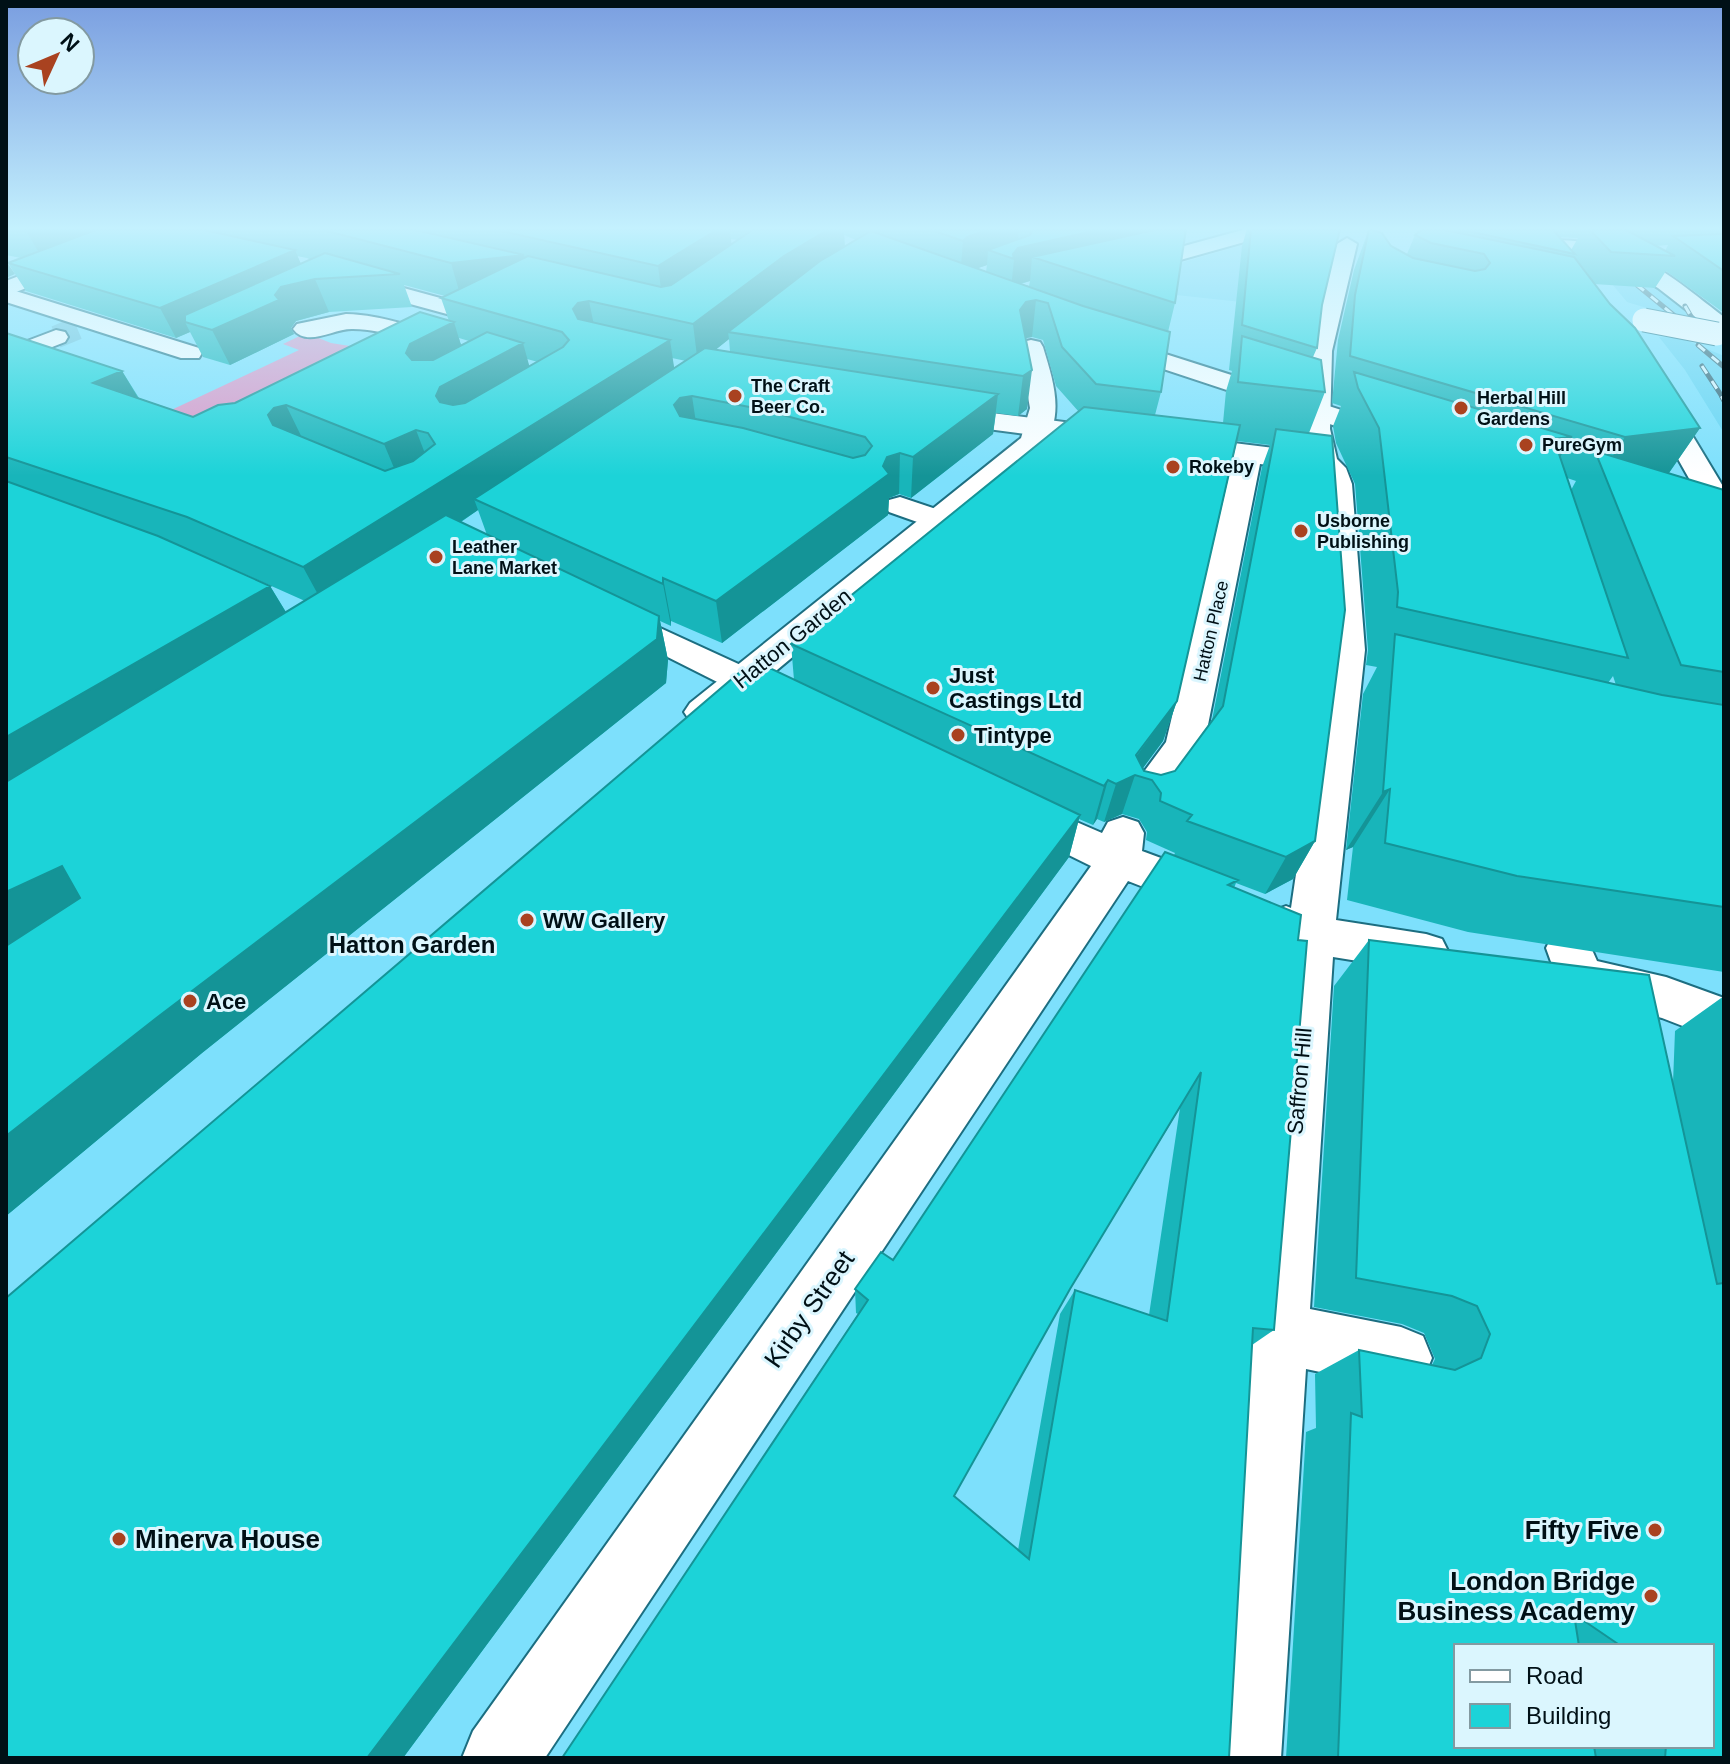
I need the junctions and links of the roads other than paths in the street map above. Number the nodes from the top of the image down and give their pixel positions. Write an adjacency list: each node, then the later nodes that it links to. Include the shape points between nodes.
1 (56, 311): 9 (street, via 184,351)
2 (448, 311): 5 (street)
3 (1328, 311): 19 (street, Saffron Hill)
4 (1699, 311): 8 (street)
5 (465, 316)
6 (1636, 318): 8 (street, bridge)
7 (305, 329): 12 (street, via 363,319)
8 (1722, 332)
9 (211, 334)
10 (1086, 335): 19 (street)
11 (56, 337): 16 (street)
12 (429, 337): 14 (street); 15 (street)
13 (1041, 340): 20 (street)
14 (464, 350)
15 (398, 356)
16 (6, 358)
17 (1639, 371): 24 (street, via 1687,447)
18 (912, 410): 20 (street)
19 (1317, 412): 21 (street); 23 (street, Saffron Hill)
20 (1042, 430): 22 (street); 27 (street, Hatton Garden, via 1032,443 918,513)
21 (1413, 442)
22 (1248, 455): 23 (street); 32 (street, Hatton Place, via 1185,745)
23 (1324, 463): 26 (street, Saffron Hill, via 1332,468 1337,484)
24 (1716, 529)
25 (584, 602): 27 (street)
26 (1344, 674): 28 (street); 33 (street, Saffron Hill)
27 (741, 679): 29 (street); 30 (street, Hatton Garden)
28 (1382, 683)
29 (821, 717)
30 (677, 734)
31 (984, 795): 32 (street)
32 (1130, 829): 33 (street); 39 (street, Kirby Street)
33 (1312, 935): 34 (street); 37 (street, Saffron Hill)
34 (1473, 961)
35 (1579, 966): 36 (street)
36 (1724, 1020)
37 (1277, 1332): 38 (street); 40 (street, Saffron Hill)
38 (1401, 1358)
39 (500, 1758)
40 (1243, 1758)

